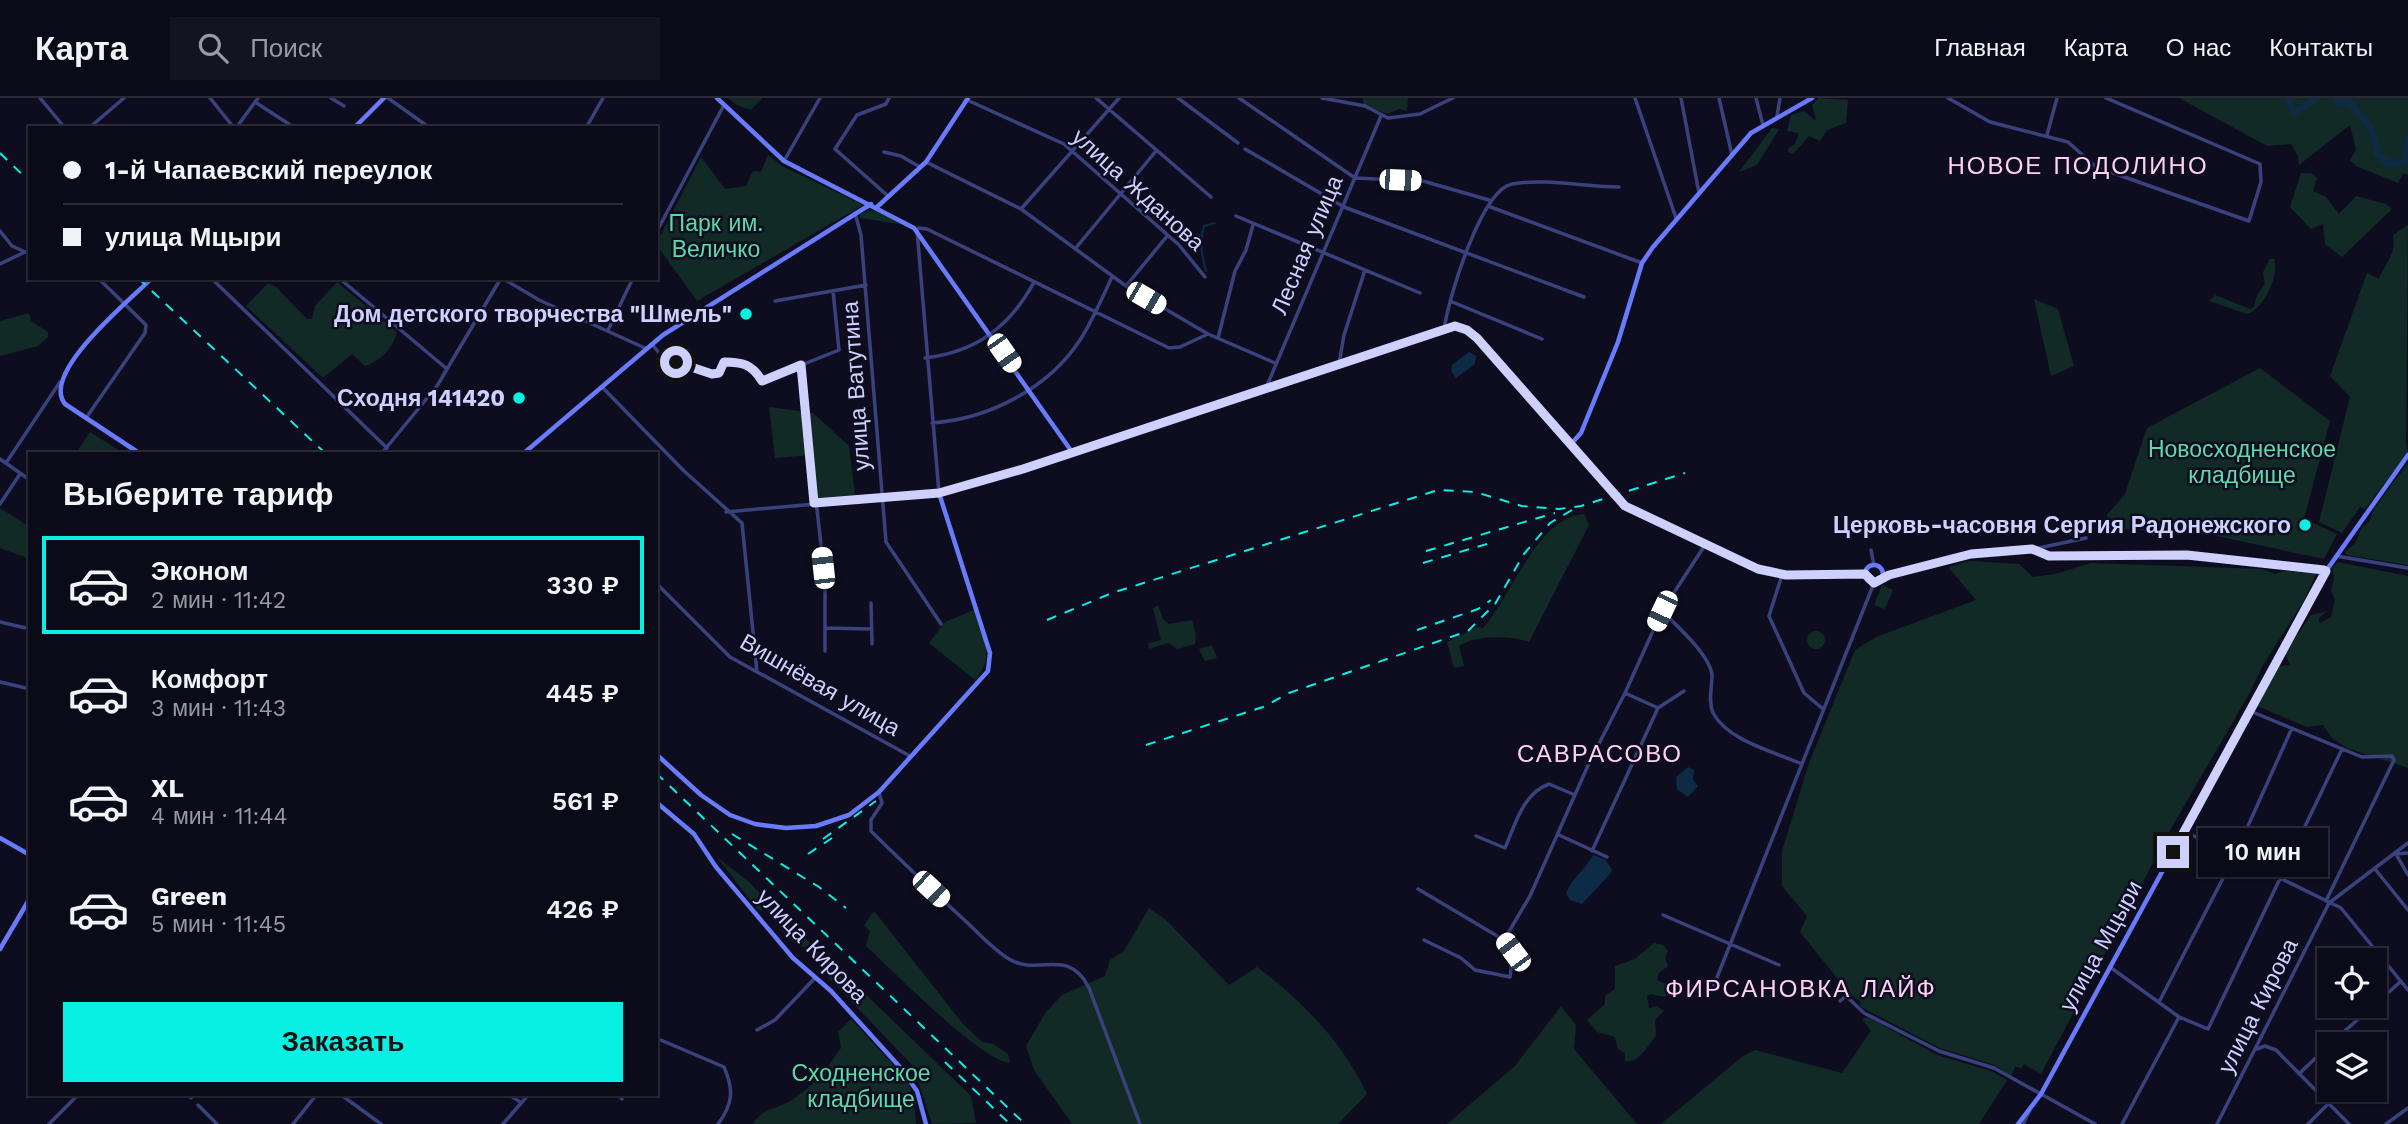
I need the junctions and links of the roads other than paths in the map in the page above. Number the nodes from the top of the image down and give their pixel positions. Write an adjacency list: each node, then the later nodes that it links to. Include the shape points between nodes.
1 (40, 98): 33 (street)
2 (124, 98): 34 (street)
3 (210, 98): 35 (street)
4 (331, 98): 28 (street)
5 (386, 98): 38 (street); 39 (street)
6 (603, 98): 40 (street)
7 (717, 98): 27 (street)
8 (820, 98): 48 (street)
9 (889, 98): 55 (street, via 886,104 857,115 835,149)
10 (1096, 98): 29 (street)
11 (1119, 98): 29 (street)
12 (1178, 98): 42 (street)
13 (1239, 98): 51 (street)
14 (1322, 98): 30 (street, via 1365,106)
15 (1453, 98): 30 (street, via 1420,114)
16 (1635, 98): 65 (street)
17 (1681, 98): 53 (street)
18 (1719, 98): 47 (street)
19 (1755, 98): 32 (street)
20 (1780, 98): 31 (street)
21 (1812, 98): 31 (street)
22 (1948, 98): 41 (street, via 1990,122)
23 (2057, 98): 41 (street)
24 (2106, 98): 41 (street, via 2260,164 2261,182 2249,221 2096,167 2068,142)
25 (968, 99): 44 (street, улица Жданова); 49 (street)
26 (257, 100): 36 (street); 37 (street)
27 (724, 104): 48 (street); 67 (street)
28 (344, 106)
29 (1110, 109): 44 (street); 45 (street)
30 (1381, 116): 51 (street, Лесная улица)
31 (1777, 116): 32 (street)
32 (1763, 125): 47 (street)
33 (63, 126)
34 (91, 126)
35 (236, 126)
36 (238, 126)
37 (292, 126)
38 (356, 126)
39 (427, 126)
40 (587, 126)
41 (2047, 135)
42 (1238, 143)
43 (1245, 149): 61 (street)
44 (1072, 151): 54 (street, улица Жданова); 62 (street)
45 (1156, 151): 54 (street); 56 (street)
46 (884, 152): 50 (street)
47 (1732, 155): 53 (street)
48 (784, 161): 58 (street)
49 (926, 162): 50 (street); 62 (street)
50 (921, 167): 55 (street)
51 (1355, 178): 57 (street, via 1423,181); 61 (street, Лесная улица)
52 (1619, 187): 57 (street, via 1509,184)
53 (1699, 193): 65 (street)
54 (1119, 194): 70 (street, улица Жданова); 71 (street)
55 (888, 197): 60 (street)
56 (1211, 197)
57 (1489, 200): 59 (street)
58 (871, 204): 60 (street); 63 (street)
59 (1488, 206): 74 (street); 75 (street)
60 (877, 207): 68 (street)
61 (1344, 207): 72 (street, Лесная улица); 74 (street)
62 (1021, 209): 71 (street)
63 (855, 213): 88 (street, улица Ватутина); 102 (street)
64 (1236, 216): 66 (street)
65 (1676, 218): 75 (street)
66 (1253, 225): 72 (street); 100 (street, via 1235,271)
67 (658, 229)
68 (917, 230): 87 (street, via 927,229); 98 (street); 104 (street)
69 (0, 232): 73 (street, via 12,246)
70 (1168, 235): 78 (street, улица Жданова); 89 (street)
71 (1075, 249): 79 (street)
72 (1323, 252): 77 (street); 105 (street, Лесная улица)
73 (27, 253): 76 (street)
74 (1466, 253): 92 (street); 94 (street)
75 (1643, 263): 115 (street, via 1618,342 1581,433)
76 (0, 264)
77 (1365, 270): 91 (street); 106 (street)
78 (1205, 276)
79 (1112, 277): 89 (street); 95 (street)
80 (100, 280): 113 (street, via 146,325 145,334)
81 (150, 280): 109 (street, via 74,358)
82 (213, 280): 116 (street)
83 (341, 280): 108 (street)
84 (500, 280): 108 (street)
85 (504, 280): 96 (street)
86 (633, 280): 96 (street)
87 (1034, 283): 95 (street); 98 (street, via 1018,311)
88 (866, 285): 90 (street); 127 (street, улица Ватутина)
89 (1126, 286): 99 (street)
90 (833, 291): 93 (street); 107 (street, via 839,350)
91 (1420, 293)
92 (1584, 297)
93 (775, 301)
94 (1450, 301): 97 (street); 101 (street)
95 (1096, 311): 99 (street, via 1169,348); 111 (street, via 1070,354)
96 (608, 330): 103 (street)
97 (1444, 330): 106 (street); 115 (street, via 1455,326 1467,330)
98 (991, 334): 104 (street, via 950,355); 111 (street)
99 (1208, 334): 100 (street)
100 (1218, 338): 105 (street)
101 (1542, 339)
102 (652, 344): 103 (street); 107 (street, via 663,358 712,374 719,373 724,362 740,362 750,366 762,381)
103 (647, 349): 110 (street)
104 (925, 358): 114 (street)
105 (1275, 363): 112 (street, Лесная улица)
106 (1339, 364): 112 (street)
107 (801, 365): 128 (street)
108 (448, 369): 116 (street)
109 (60, 382): 113 (street, via 60,398); 123 (street)
110 (602, 387): 119 (street); 130 (street)
111 (1030, 389): 114 (street, via 991,411); 120 (street)
112 (1266, 389): 120 (street)
113 (86, 418): 117 (street)
114 (932, 423): 126 (street)
115 (1571, 444): 132 (street, via 1625,506)
116 (387, 448): 118 (street)
117 (137, 452)
118 (383, 452)
119 (526, 452)
120 (1072, 452): 126 (street)
121 (2408, 456): 135 (street, улица Мцыри)
122 (0, 459): 123 (street)
123 (5, 463): 124 (street)
124 (20, 474): 125 (street); 129 (street)
125 (28, 479)
126 (939, 493): 127 (street); 166 (street, via 990,653 988,671)
127 (883, 498): 128 (street); 149 (street, улица Ватутина, via 886,542)
128 (814, 503): 130 (street); 150 (street, via 825,581)
129 (0, 504)
130 (726, 512): 155 (street, via 742,523)
131 (2086, 538): 133 (street)
132 (1705, 545): 142 (street); 147 (street)
133 (2032, 549): 139 (street, via 2049,556 2213,557); 140 (street, via 1971,554)
134 (1871, 550): 136 (street)
135 (2336, 556): 137 (street); 139 (street, улица Мцыри)
136 (1874, 565): 138 (street); 141 (street)
137 (2408, 568)
138 (1882, 570): 140 (street); 143 (street)
139 (2326, 571): 162 (street, улица Мцыри)
140 (1897, 573): 143 (street)
141 (1865, 574): 142 (street); 144 (street)
142 (1782, 575): 161 (street, via 1769,616 1804,693)
143 (1881, 580): 144 (street)
144 (1874, 583): 161 (street)
145 (658, 585): 155 (street, Вишнёвая улица, via 730,657)
146 (871, 603): 152 (street)
147 (1662, 611): 159 (street); 167 (street, via 1708,664 1713,712 1720,721 1732,733)
148 (0, 622): 151 (street)
149 (941, 625)
150 (825, 628): 152 (street); 154 (street)
151 (28, 629)
152 (871, 629): 153 (street)
153 (872, 644)
154 (825, 651)
155 (757, 672): 166 (street, Вишнёвая улица)
156 (0, 682): 157 (street)
157 (28, 689)
158 (1684, 691): 160 (street)
159 (1625, 693): 160 (street); 169 (street)
160 (1658, 708): 176 (street)
161 (1823, 709): 167 (street)
162 (2250, 711): 163 (street); 171 (street, улица Мцыри)
163 (2292, 728): 164 (street); 180 (street)
164 (2342, 749): 184 (street); 187 (street, улица Кирова, via 2362,757 2392,756 2393,766)
165 (658, 756): 168 (street, via 716,807 755,824 816,826 849,815)
166 (909, 756): 168 (street)
167 (1802, 764): 192 (street)
168 (879, 792): 232 (street, via 882,803 871,820 871,831 984,938 1020,963 1068,965 1080,973)
169 (1575, 795): 172 (street); 173 (street, via 1549,784 1539,788 1526,801 1505,848)
170 (658, 804): 196 (street, улица Кирова, via 694,834 744,901)
171 (2184, 831): 180 (street); 195 (street, улица Мцыри)
172 (1559, 835): 176 (street); 191 (street, via 1531,896)
173 (1476, 836)
174 (0, 838): 178 (street)
175 (2408, 843): 179 (street)
176 (1592, 851): 181 (street)
177 (2408, 853): 179 (street)
178 (28, 854)
179 (2396, 854): 182 (street); 183 (street)
180 (2234, 857): 184 (street); 202 (street)
181 (1607, 858)
182 (2375, 869): 187 (street); 188 (street)
183 (2408, 875)
184 (2282, 880): 187 (street); 203 (street, via 2208,1029)
185 (1418, 889): 191 (street)
186 (28, 901): 193 (street)
187 (2328, 902): 197 (street, via 2349,914); 208 (street, улица Кирова)
188 (2408, 909)
189 (1663, 915): 192 (street)
190 (1424, 940): 191 (street, via 1475,970 1510,977 1513,952)
191 (1504, 940)
192 (1731, 945): 194 (street); 198 (street)
193 (0, 948)
194 (1779, 965)
195 (2110, 967): 202 (street); 211 (street, улица Мцыри)
196 (815, 978): 205 (street, via 775,1020); 231 (street, улица Кирова, via 908,1077)
197 (2401, 981): 199 (street); 200 (street)
198 (1714, 985)
199 (2408, 990)
200 (2387, 993)
201 (1840, 1001): 211 (street, via 1846,996 1864,1013 1939,1051 1994,1068)
202 (2159, 1002): 203 (street)
203 (2179, 1017): 235 (street)
204 (2359, 1018): 206 (street)
205 (757, 1030)
206 (2344, 1032)
207 (658, 1039): 230 (street, via 724,1068 732,1097)
208 (2255, 1050): 210 (street, via 2265,1046 2276,1050); 236 (street, улица Кирова)
209 (2317, 1056): 210 (street)
210 (2299, 1073): 222 (street)
211 (2041, 1094): 233 (street, улица Мцыри); 234 (street)
212 (77, 1096): 225 (street)
213 (188, 1096): 219 (street)
214 (315, 1096): 227 (street)
215 (343, 1096): 228 (street)
216 (511, 1096): 221 (street)
217 (527, 1096): 221 (street)
218 (619, 1096): 220 (street)
219 (191, 1098)
220 (622, 1099)
221 (520, 1102): 229 (street)
222 (2328, 1104): 237 (street); 238 (street)
223 (198, 1105): 226 (street)
224 (2408, 1108): 239 (street)
225 (50, 1124)
226 (217, 1124)
227 (293, 1124)
228 (381, 1124)
229 (503, 1124)
230 (718, 1124)
231 (926, 1124)
232 (1140, 1124)
233 (2020, 1124)
234 (2095, 1124)
235 (2122, 1124)
236 (2217, 1124)
237 (2308, 1124)
238 (2349, 1124)
239 (2386, 1124)

